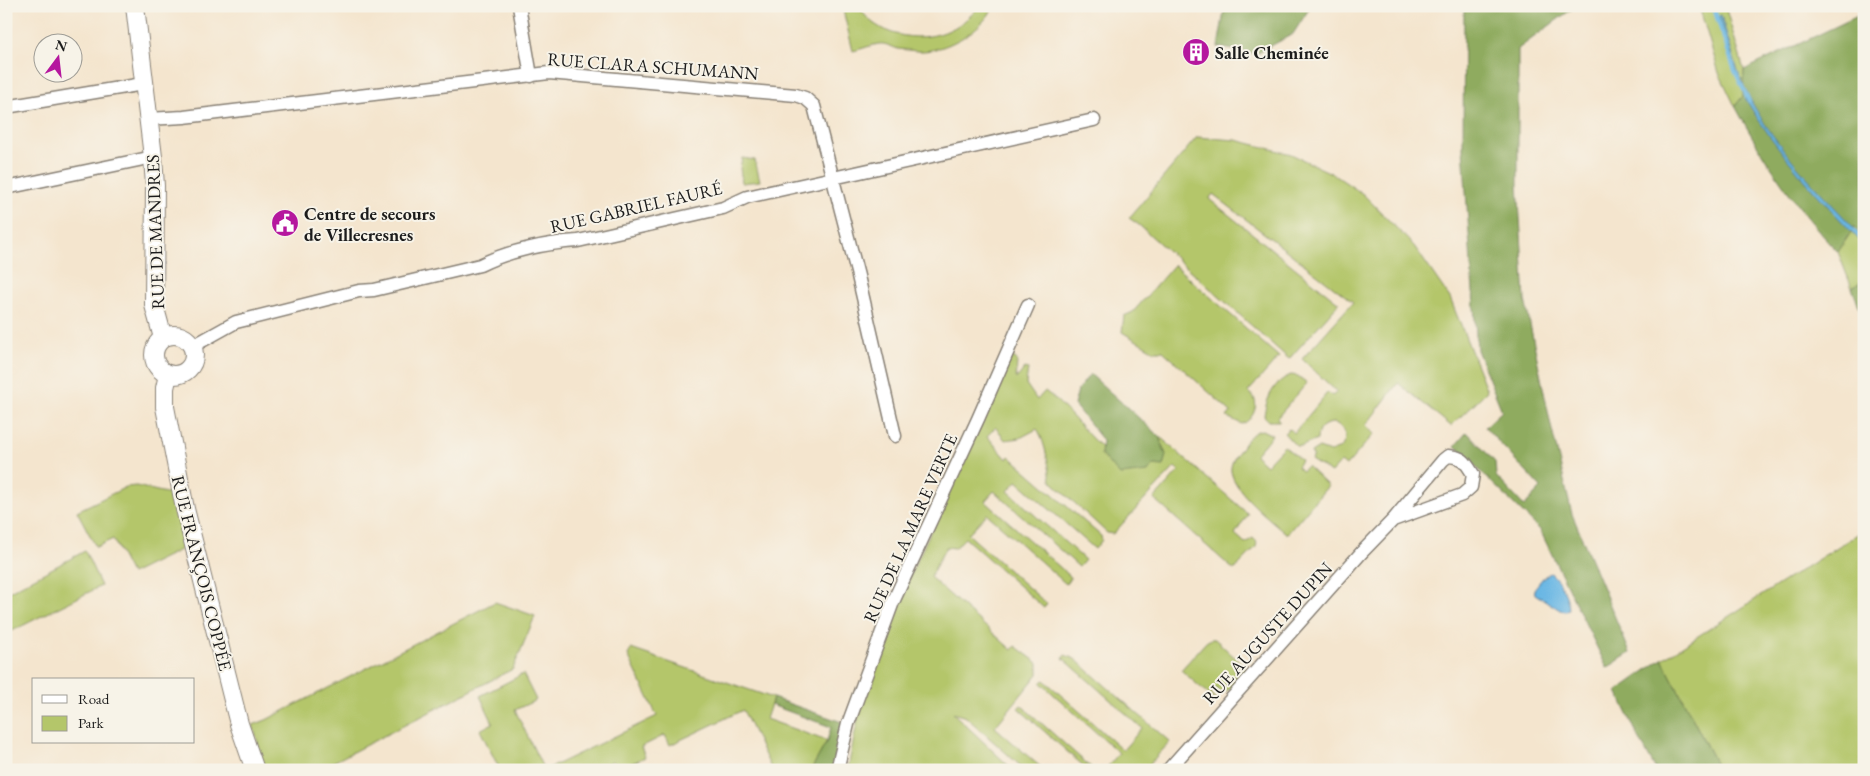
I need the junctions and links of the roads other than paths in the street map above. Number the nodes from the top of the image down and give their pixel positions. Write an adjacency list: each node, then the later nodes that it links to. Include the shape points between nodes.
1 (135, 6): 4 (street, RUE DE MANDRES)
2 (519, 6): 3 (street)
3 (531, 76): 6 (street, RUE CLARA SCHUMANN); 9 (street, RUE CLARA SCHUMANN, via 549,73 800,97 814,106)
4 (143, 84): 5 (street); 6 (street, RUE DE MANDRES)
5 (6, 107)
6 (148, 119): 8 (street, RUE DE MANDRES)
7 (1094, 120): 9 (street, RUE GABRIEL FAURÉ)
8 (153, 157): 10 (street); 12 (street, RUE DE MANDRES, via 154,305)
9 (833, 177): 13 (street, RUE GABRIEL FAURÉ, via 748,198 723,208 578,242 557,243 496,257 480,265 276,311 236,322); 15 (street, RUE CLARA SCHUMANN)
10 (6, 188)
11 (1028, 305): 18 (street, RUE DE LA MARE VERTE, via 893,602 848,724)
12 (163, 338): 13 (street, via 180,335); 14 (street, via 156,346 154,358)
13 (193, 346): 14 (street, via 195,358 190,368 180,375)
14 (168, 375): 17 (street, RUE FRANÇOIS COPPÉE, via 165,407 185,509 237,718)
15 (895, 436)
16 (1393, 520): 16 (street, RUE AUGUSTE DUPIN, via 1443,460 1453,456 1465,461 1473,474 1471,487 1462,495); 19 (street, RUE AUGUSTE DUPIN)
17 (255, 770)
18 (837, 770)
19 (1168, 770)

